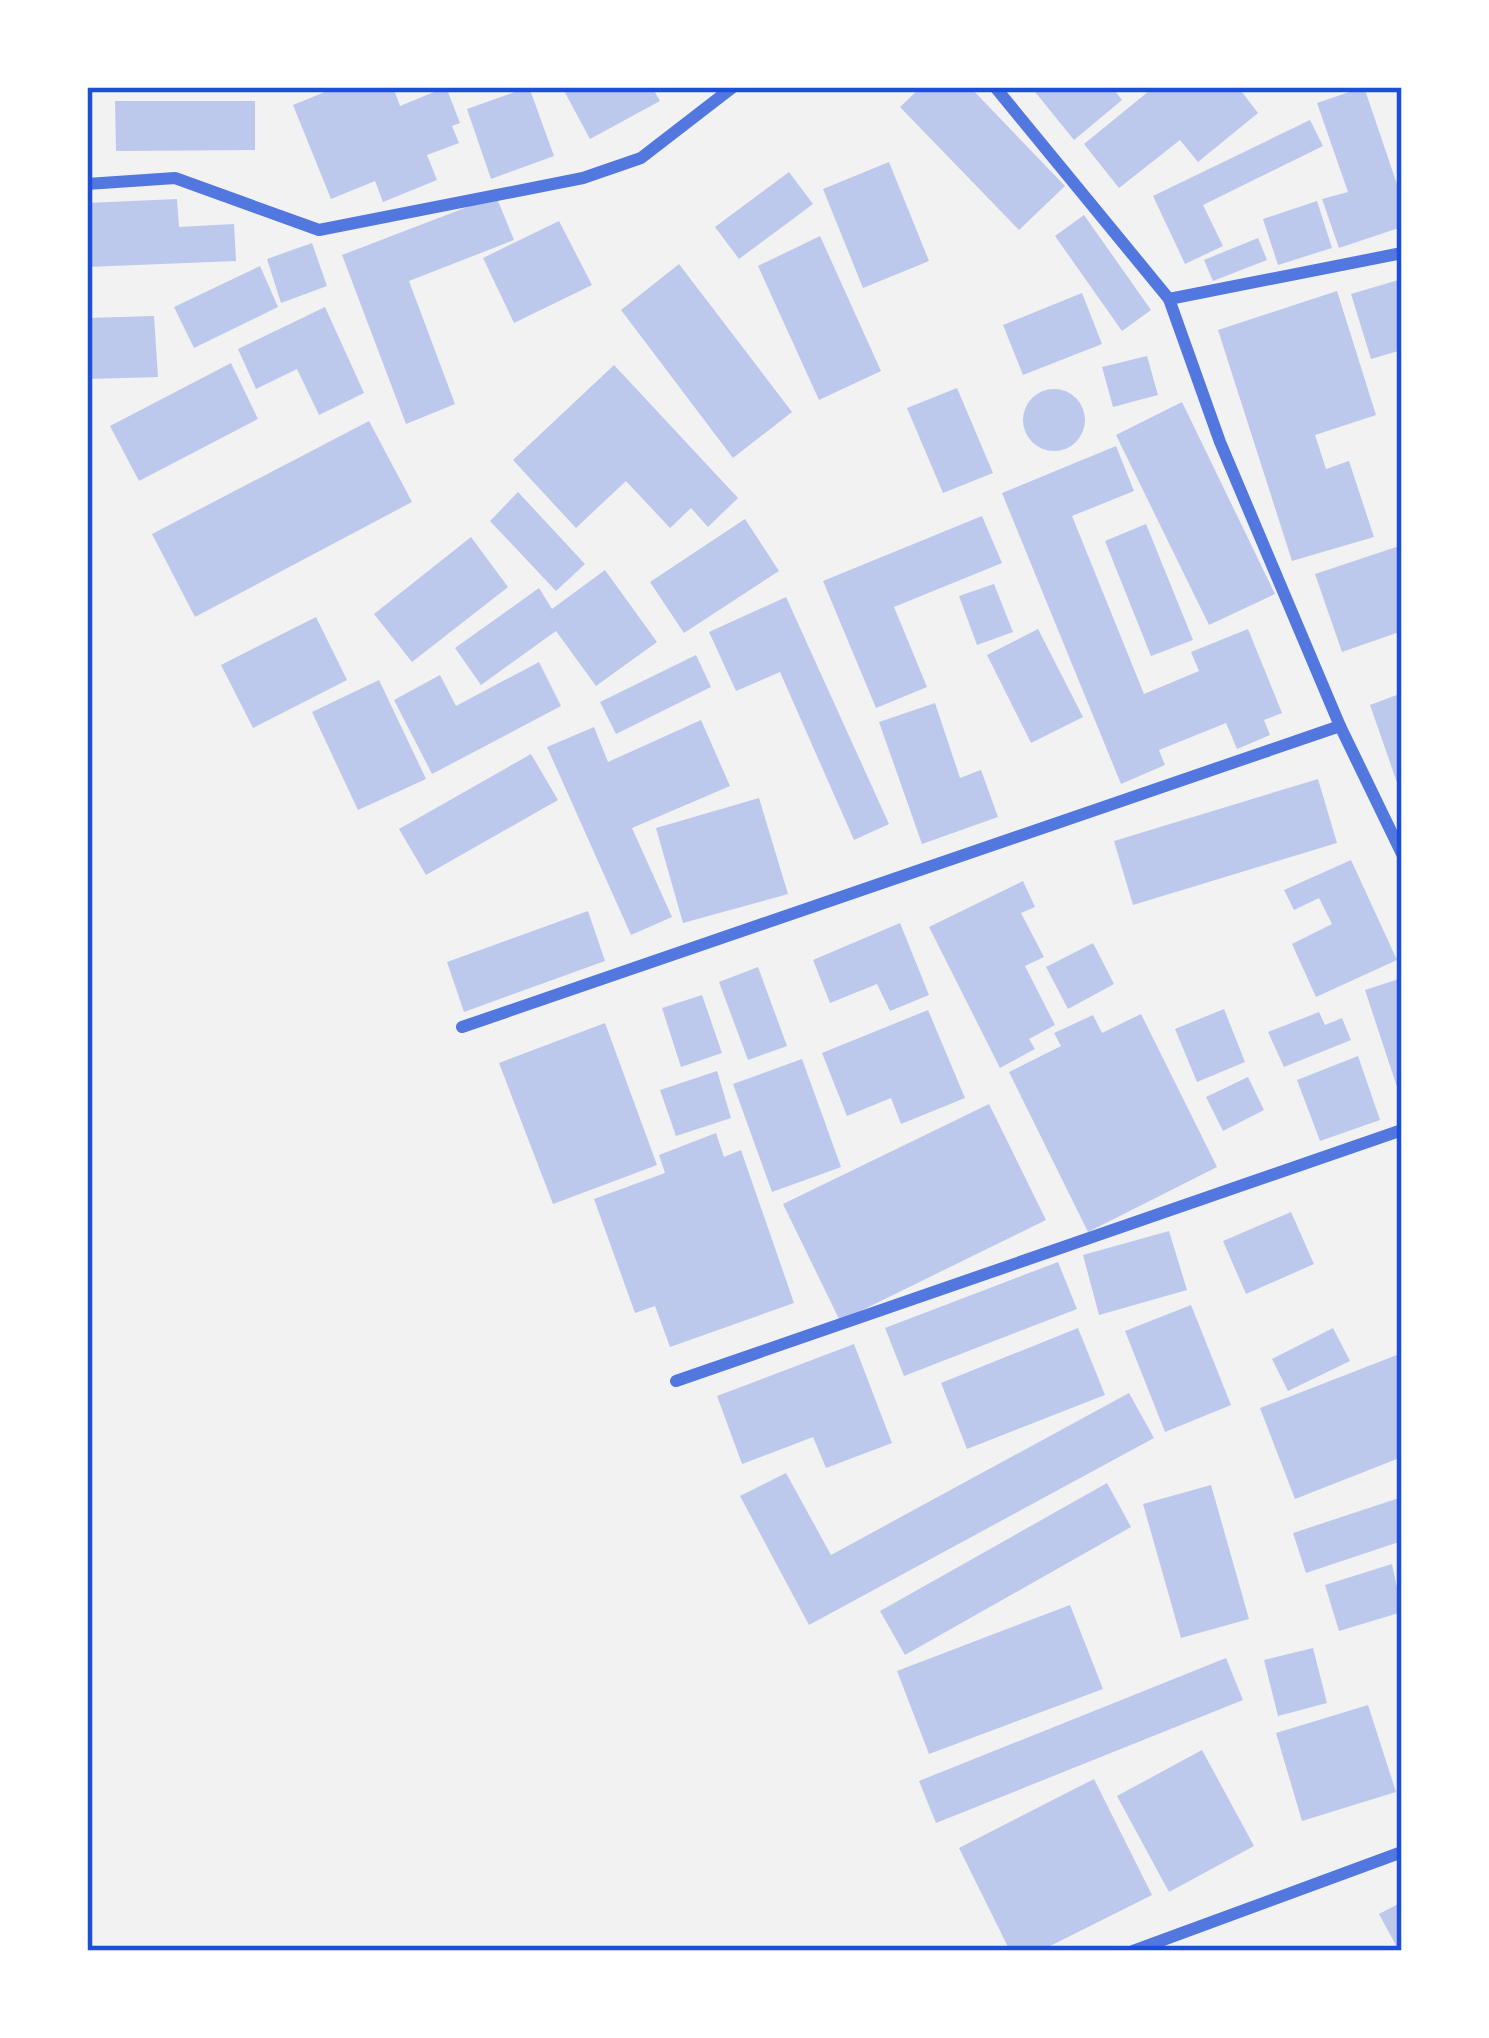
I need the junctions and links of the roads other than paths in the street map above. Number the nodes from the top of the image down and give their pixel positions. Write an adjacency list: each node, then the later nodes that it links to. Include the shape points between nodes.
1 (733, 87): 3 (street, via 641,158 583,178 320,230 175,178)
2 (995, 87): 5 (street)
3 (87, 184)
4 (1402, 253): 5 (street)
5 (1169, 299): 6 (street)
6 (1340, 726): 7 (street); 8 (street)
7 (1402, 854)
8 (462, 1027)
9 (1402, 1130): 10 (street)
10 (676, 1381)
11 (1402, 1852): 12 (street)
12 (1133, 1951)

